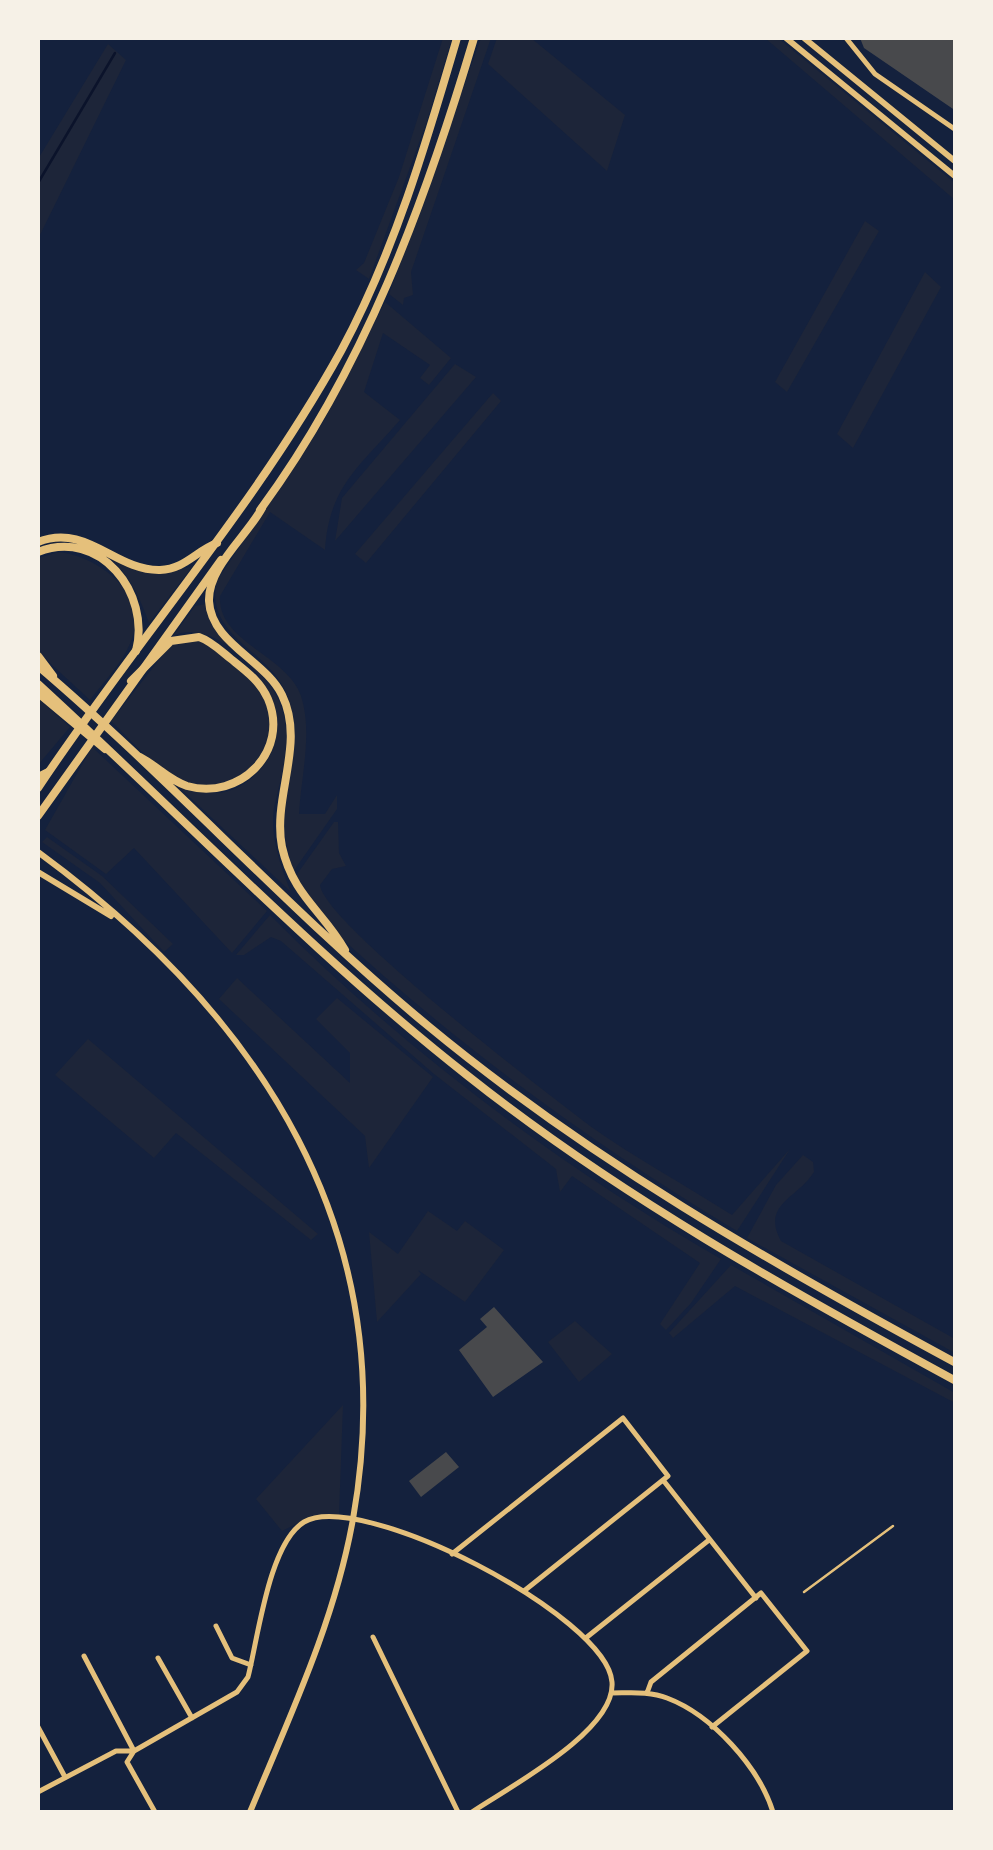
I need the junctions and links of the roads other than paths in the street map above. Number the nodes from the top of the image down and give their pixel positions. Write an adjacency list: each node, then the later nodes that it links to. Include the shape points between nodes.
1 (457, 38): 11 (main road, via 408,195 360,312 303,416)
2 (474, 38): 9 (main road, via 372,318)
3 (786, 38): 8 (street)
4 (804, 38): 7 (street)
5 (846, 38): 6 (street, via 875,74)
6 (956, 130)
7 (956, 162)
8 (956, 178)
9 (262, 508): 17 (main road); 29 (main road, via 213,579 209,602 221,631 269,674 283,697 291,740 280,811 286,862 306,903)
10 (38, 542): 11 (main road, via 78,538 158,570 186,564)
11 (217, 543): 13 (main road)
12 (38, 552): 13 (main road, via 86,551 119,573 141,614)
13 (136, 650): 22 (main road)
14 (38, 656): 16 (main road)
15 (38, 666): 16 (main road)
16 (54, 680): 21 (main road)
17 (131, 682): 21 (main road, via 172,641 199,637 253,676 273,723 268,750 254,771 222,787 184,785); 25 (main road)
18 (38, 684): 20 (main road)
19 (38, 693): 20 (main road, via 96,747)
20 (109, 751): 31 (main road, via 354,980 526,1120 710,1242)
21 (130, 752): 29 (main road)
22 (48, 772): 23 (main road); 24 (main road)
23 (38, 777)
24 (38, 788)
25 (38, 816)
26 (38, 852): 28 (street)
27 (38, 872): 28 (street)
28 (121, 922): 33 (street, via 205,1000 249,1054 314,1174 340,1248 356,1327 361,1406)
29 (350, 958): 30 (main road, via 470,1060 612,1164 764,1258)
30 (956, 1363)
31 (956, 1381)
32 (666, 1478): 34 (street); 35 (street, via 623,1418); 36 (street)
33 (353, 1519): 35 (street); 43 (street, via 309,1519 287,1539); 53 (street, via 319,1640)
34 (709, 1540): 37 (street); 40 (street)
35 (452, 1554): 36 (street)
36 (524, 1592): 40 (street)
37 (758, 1596): 45 (street, via 651,1682); 48 (street, via 807,1651)
38 (216, 1626): 43 (street, via 232,1658)
39 (373, 1636): 54 (street)
40 (587, 1637): 44 (street, via 605,1660)
41 (84, 1656): 49 (street)
42 (158, 1658): 46 (street)
43 (250, 1665): 46 (street, via 236,1692)
44 (612, 1693): 45 (street); 55 (street, via 584,1735)
45 (647, 1693): 48 (street)
46 (192, 1718): 49 (street)
47 (38, 1727): 50 (street)
48 (712, 1727): 56 (street, via 760,1782)
49 (134, 1752): 50 (street, via 116,1751); 52 (street, via 127,1762)
50 (65, 1777): 51 (street)
51 (38, 1792)
52 (155, 1812)
53 (250, 1812)
54 (458, 1812)
55 (472, 1812)
56 (773, 1812)

